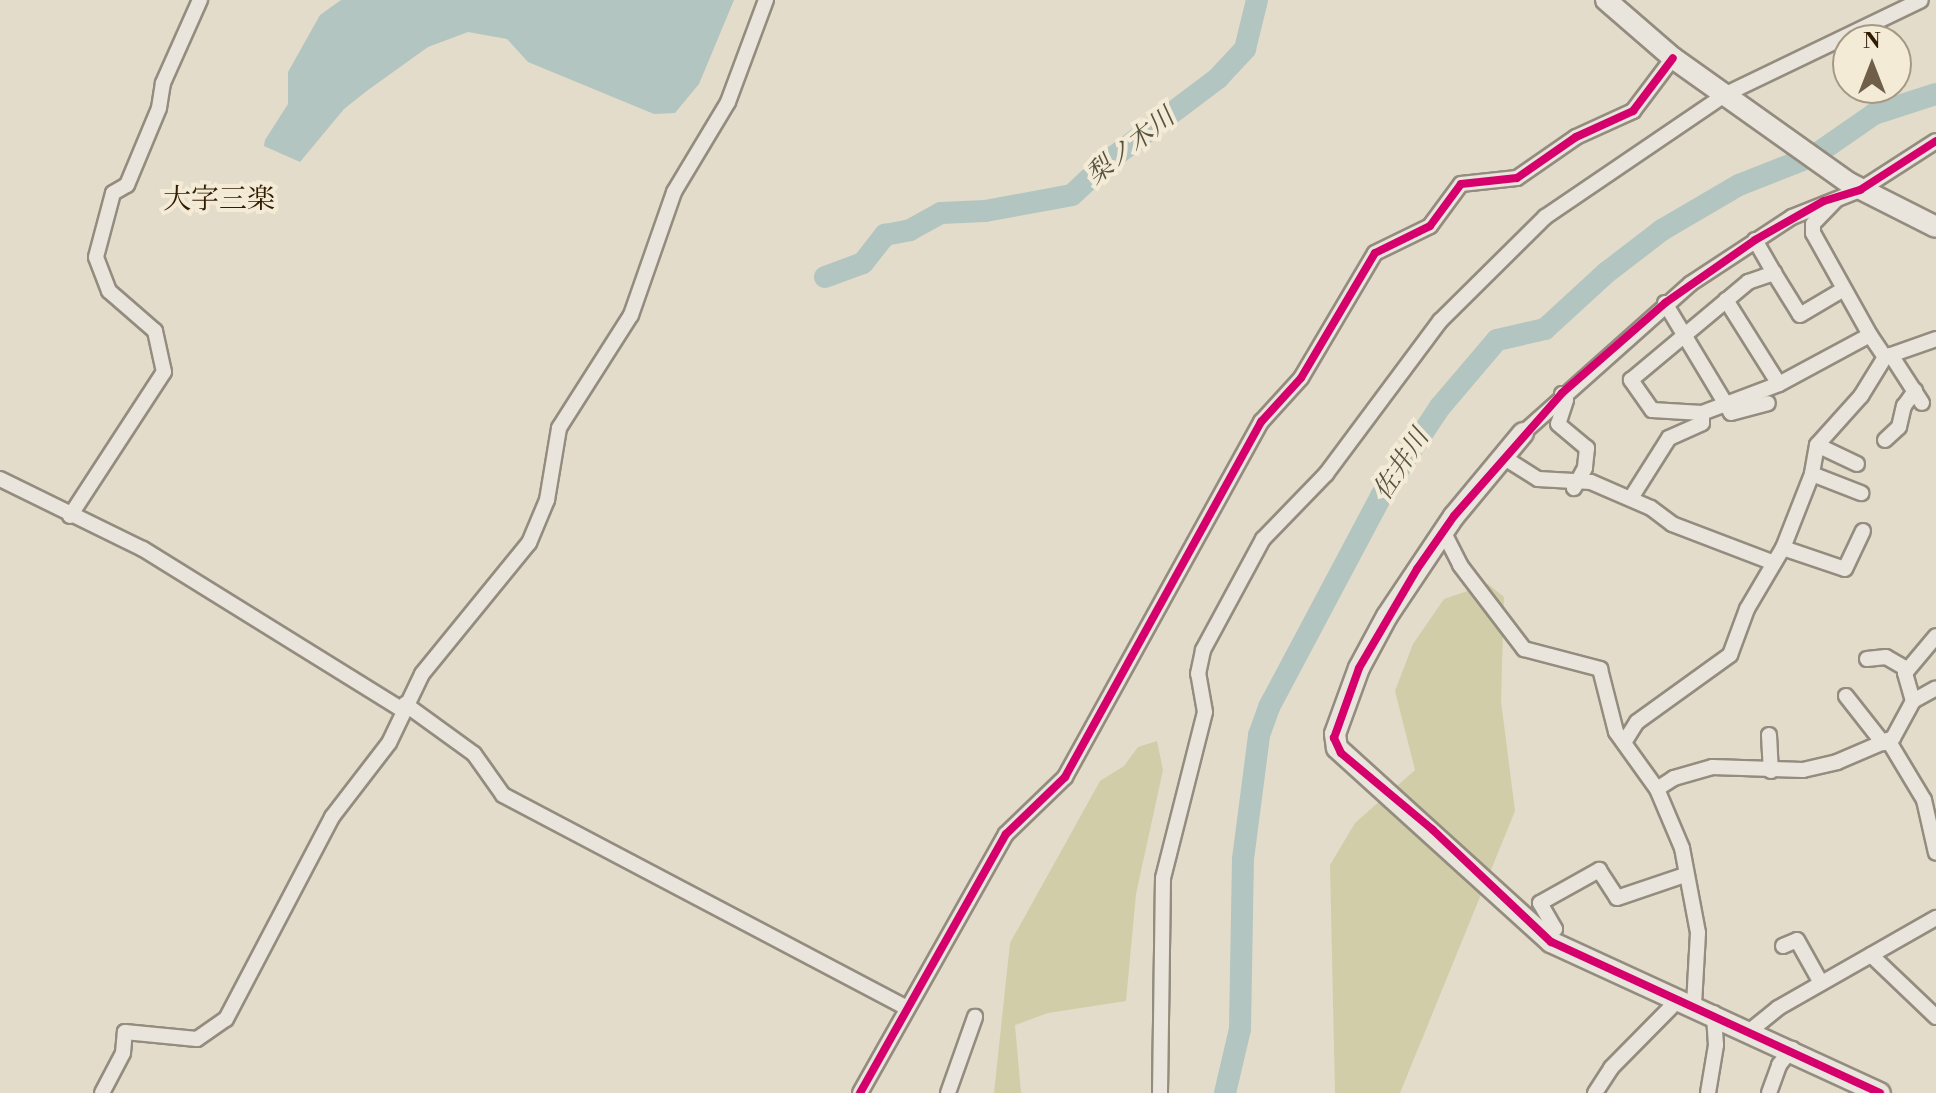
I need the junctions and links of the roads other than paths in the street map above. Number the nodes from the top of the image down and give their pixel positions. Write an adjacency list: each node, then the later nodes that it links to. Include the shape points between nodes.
1 (200, 0): 34 (street, via 127,185 113,193 96,257 109,291 155,331 164,372)
2 (766, 0): 45 (street, via 728,102 674,192 631,315 559,428 540,523 514,565 422,674)
3 (1606, 0): 5 (street)
4 (1921, 0): 6 (street)
5 (1673, 58): 6 (street); 59 (street, via 1654,90 1633,111 1576,137 1517,178 1461,184 1430,226 1375,253 1301,378 1261,422 1072,767 1006,834)
6 (1730, 96): 8 (street); 68 (street, via 1602,174 1481,276 1403,367 1326,474 1256,551 1203,650 1198,674 1205,712 1163,878)
7 (1936, 141): 8 (street)
8 (1850, 189): 9 (street); 10 (street); 12 (street, via 1819,216 1813,233)
9 (1936, 227)
10 (1755, 240): 11 (street); 14 (street)
11 (1774, 273): 12 (street, via 1800,315); 13 (street, via 1748,282)
12 (1844, 289): 16 (street)
13 (1726, 300): 15 (street); 19 (street)
14 (1665, 303): 15 (street); 20 (street)
15 (1685, 335): 22 (street); 23 (street, via 1631,380 1631,386 1652,410)
16 (1870, 335): 18 (street); 19 (street)
17 (1936, 339): 18 (street)
18 (1888, 356): 25 (street, via 1918,397 1904,406 1899,427); 26 (street)
19 (1779, 384): 22 (street)
20 (1562, 393): 24 (street); 31 (street, via 1566,400 1558,424 1587,448 1585,468)
21 (1768, 403): 22 (street, via 1731,413)
22 (1727, 404): 23 (street)
23 (1702, 413): 33 (street, via 1702,423 1669,438)
24 (1523, 433): 27 (street)
25 (1885, 440)
26 (1817, 445): 28 (street); 29 (street)
27 (1503, 457): 31 (street, via 1538,479); 35 (street)
28 (1857, 464)
29 (1812, 474): 32 (street); 37 (street)
30 (0, 479): 34 (street)
31 (1575, 486): 33 (street)
32 (1861, 493)
33 (1631, 498): 38 (street, via 1672,524)
34 (70, 516): 45 (street, via 143,549)
35 (1443, 531): 47 (street, via 1460,565 1524,649 1600,669 1611,721); 54 (street, via 1359,668 1335,743)
36 (1863, 531): 37 (street, via 1845,569)
37 (1783, 548): 38 (street)
38 (1774, 563): 47 (street, via 1747,609 1730,655 1637,722)
39 (1936, 636): 41 (street)
40 (1867, 659): 41 (street, via 1886,657)
41 (1907, 669): 44 (street)
42 (1936, 688): 44 (street)
43 (1846, 696): 48 (street)
44 (1913, 701): 48 (street)
45 (404, 707): 59 (street, via 474,754 503,795); 65 (street, via 389,743 332,817 226,1019 197,1039 125,1032 123,1053)
46 (1769, 735): 49 (street)
47 (1625, 741): 50 (street)
48 (1885, 742): 49 (street, via 1837,762); 51 (street, via 1924,800)
49 (1771, 771): 50 (street, via 1712,767)
50 (1657, 789): 52 (street, via 1682,848)
51 (1936, 853)
52 (1685, 875): 54 (street, via 1617,898 1599,870 1540,903 1555,929); 58 (street, via 1698,933)
53 (1936, 918): 56 (street)
54 (1544, 936): 58 (street)
55 (1783, 946): 57 (street, via 1797,940)
56 (1871, 955): 57 (street); 62 (street)
57 (1821, 983): 63 (street)
58 (1687, 1001): 60 (street); 69 (street, via 1611,1068)
59 (905, 1007): 66 (street)
60 (1714, 1013): 63 (street); 70 (street, via 1716,1045)
61 (975, 1017): 67 (street)
62 (1936, 1017)
63 (1751, 1030): 64 (street)
64 (1792, 1049): 71 (street, via 1779,1065); 72 (street)
65 (102, 1093)
66 (860, 1093)
67 (948, 1093)
68 (1160, 1093)
69 (1595, 1093)
70 (1708, 1093)
71 (1769, 1093)
72 (1880, 1093)

